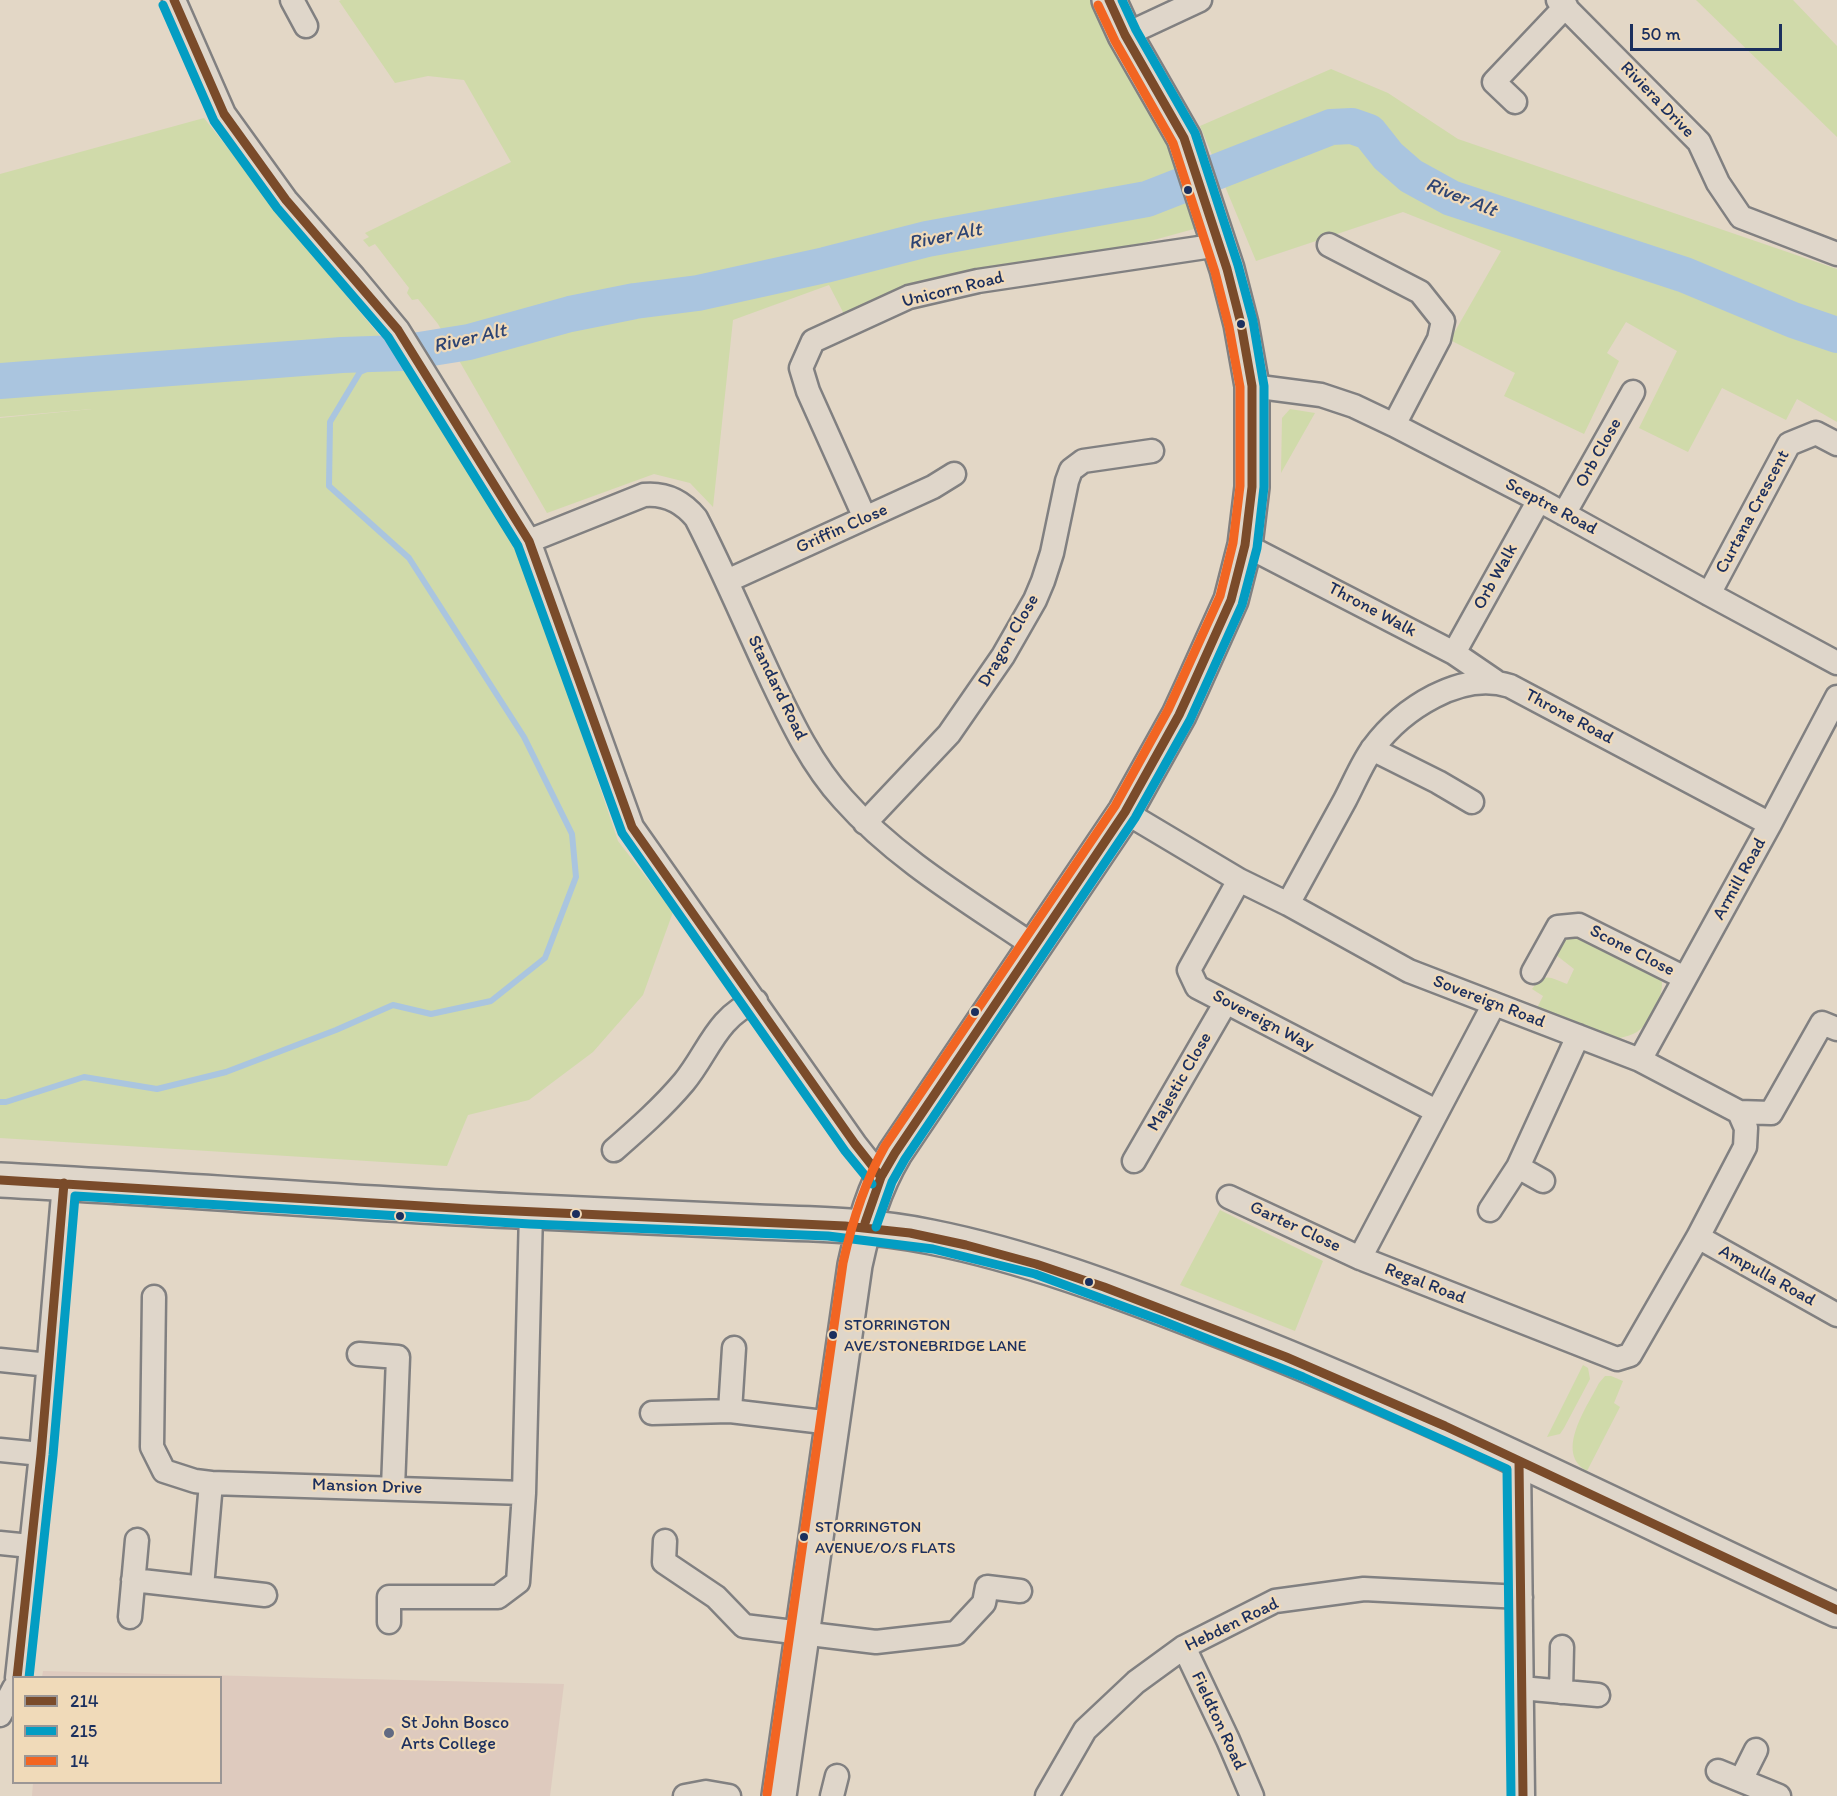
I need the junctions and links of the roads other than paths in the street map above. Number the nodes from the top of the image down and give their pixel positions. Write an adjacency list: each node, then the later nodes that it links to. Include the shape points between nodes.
1 (174, 0): 21 (street, via 224,114 285,200 398,330)
2 (292, 0): 6 (street)
3 (1109, 0): 7 (street)
4 (1200, 0): 7 (street)
5 (1562, 3): 8 (street, via 1494,82); 11 (street, Riviera Drive, via 1699,142 1718,183 1741,217)
6 (306, 26)
7 (1125, 35): 9 (street, via 1184,138)
8 (1515, 102)
9 (1219, 244): 12 (street, via 1241,324); 20 (street, Unicorn Road, via 978,281 909,297 813,340 801,368 808,392)
10 (1329, 245): 14 (street, via 1420,292 1443,321 1439,339)
11 (1837, 254)
12 (1252, 386): 14 (street, Sceptre Road, via 1321,395); 22 (street, via 1252,487)
13 (1633, 392): 19 (street, Orb Close)
14 (1394, 424): 18 (street, Sceptre Road)
15 (1837, 444): 24 (street, Curtana Crescent, via 1816,433 1789,444)
16 (1152, 451): 32 (street, Dragon Close, via 1083,461 1071,470 1043,581 1003,656 950,734)
17 (954, 474): 20 (street, Griffin Close)
18 (1539, 500): 19 (street, Sceptre Road); 25 (street, Orb Walk)
19 (1564, 514): 24 (street, Sceptre Road)
20 (865, 518): 23 (street, Griffin Close)
21 (530, 541): 23 (street, Standard Road, via 644,495 662,496 682,504 696,518); 39 (street, via 632,826)
22 (1245, 545): 25 (street, Throne Walk); 31 (street, via 1231,600 1179,715)
23 (727, 581): 32 (street, Standard Road, via 794,728 841,798)
24 (1709, 594): 26 (street, Sceptre Road)
25 (1454, 653): 27 (street, Throne Walk)
26 (1837, 663)
27 (1495, 681): 29 (street, Throne Road, via 1462,684 1423,703 1397,721); 33 (street, Throne Road)
28 (1837, 697): 33 (street, Armill Road)
29 (1372, 748): 30 (street); 35 (street, Throne Road)
30 (1472, 802)
31 (1125, 812): 34 (street, Sovereign Road); 36 (street)
32 (866, 823): 36 (street, Standard Road, via 913,863)
33 (1770, 824): 38 (street, Armill Road)
34 (1239, 879): 35 (street, Sovereign Road); 40 (street, Sovereign Way, via 1189,970 1197,987)
35 (1288, 904): 41 (street, Sovereign Road, via 1409,971)
36 (1034, 946): 50 (street)
37 (1533, 972): 38 (street, Scone Close, via 1558,927 1579,925)
38 (1684, 978): 44 (street, Armill Road)
39 (756, 1001): 47 (street, via 740,1007 714,1035 684,1082); 50 (street)
40 (1226, 1002): 45 (street, Sovereign Way); 48 (street, Majestic Close)
41 (1494, 1004): 43 (street, Sovereign Road); 45 (street, Regal Road)
42 (1837, 1029): 46 (street, via 1821,1023 1771,1113)
43 (1578, 1036): 44 (street, Sovereign Road); 49 (street)
44 (1640, 1060): 46 (street, Sovereign Road)
45 (1436, 1111): 59 (street, Regal Road)
46 (1739, 1112): 58 (street, via 1746,1128 1745,1148)
47 (614, 1150)
48 (1134, 1161)
49 (1518, 1167): 52 (street); 55 (street)
50 (881, 1177): 57 (street)
51 (0, 1180): 53 (street)
52 (1543, 1181)
53 (64, 1183): 56 (street); 65 (street)
54 (1229, 1197): 59 (street, Garter Close)
55 (1490, 1210)
56 (531, 1212): 57 (street); 74 (street)
57 (864, 1227): 68 (street); 71 (street, via 935,1237 1040,1263 1308,1366)
58 (1698, 1237): 59 (street, Regal Road, via 1630,1355 1617,1359); 61 (street, Ampulla Road)
59 (1360, 1258)
60 (154, 1297): 72 (street, Mansion Drive, via 152,1447 164,1471)
61 (1837, 1315)
62 (734, 1348): 66 (street)
63 (359, 1354): 73 (street, via 398,1357)
64 (0, 1360): 65 (street)
65 (49, 1365): 70 (street)
66 (730, 1411): 67 (street); 68 (street)
67 (652, 1413)
68 (832, 1423): 87 (street)
69 (0, 1450): 70 (street)
70 (41, 1454): 78 (street)
71 (1519, 1461): 83 (street); 84 (street)
72 (211, 1483): 73 (street, Mansion Drive); 80 (street)
73 (393, 1488): 74 (street, Mansion Drive)
74 (524, 1493): 86 (street, via 518,1582 498,1597 389,1597)
75 (137, 1540): 79 (street)
76 (665, 1541): 87 (street, via 664,1563 716,1597 744,1626)
77 (0, 1542): 78 (street)
78 (30, 1546): 90 (street)
79 (133, 1580): 80 (street); 85 (street)
80 (202, 1587): 82 (street)
81 (1020, 1591): 87 (street, via 987,1587 984,1603 956,1634 876,1642)
82 (265, 1594)
83 (1521, 1597): 88 (street, Hebden Road, via 1364,1588 1275,1601); 91 (street)
84 (1837, 1610)
85 (130, 1617)
86 (389, 1622)
87 (802, 1634): 101 (street)
88 (1184, 1647): 102 (street, Hebden Road, via 1136,1682 1085,1730); 103 (street, Fieldton Road)
89 (1562, 1647): 93 (street)
90 (17, 1676)
91 (1521, 1688): 93 (street); 104 (street)
92 (12, 1692): 95 (street)
93 (1561, 1692): 94 (street)
94 (1598, 1695)
95 (0, 1715)
96 (1756, 1750): 98 (street)
97 (1718, 1771): 98 (street)
98 (1741, 1780): 105 (street)
99 (685, 1796): 100 (street, via 706,1792)
100 (729, 1796)
101 (779, 1796)
102 (1047, 1796)
103 (1252, 1796)
104 (1523, 1796)
105 (1779, 1796)

